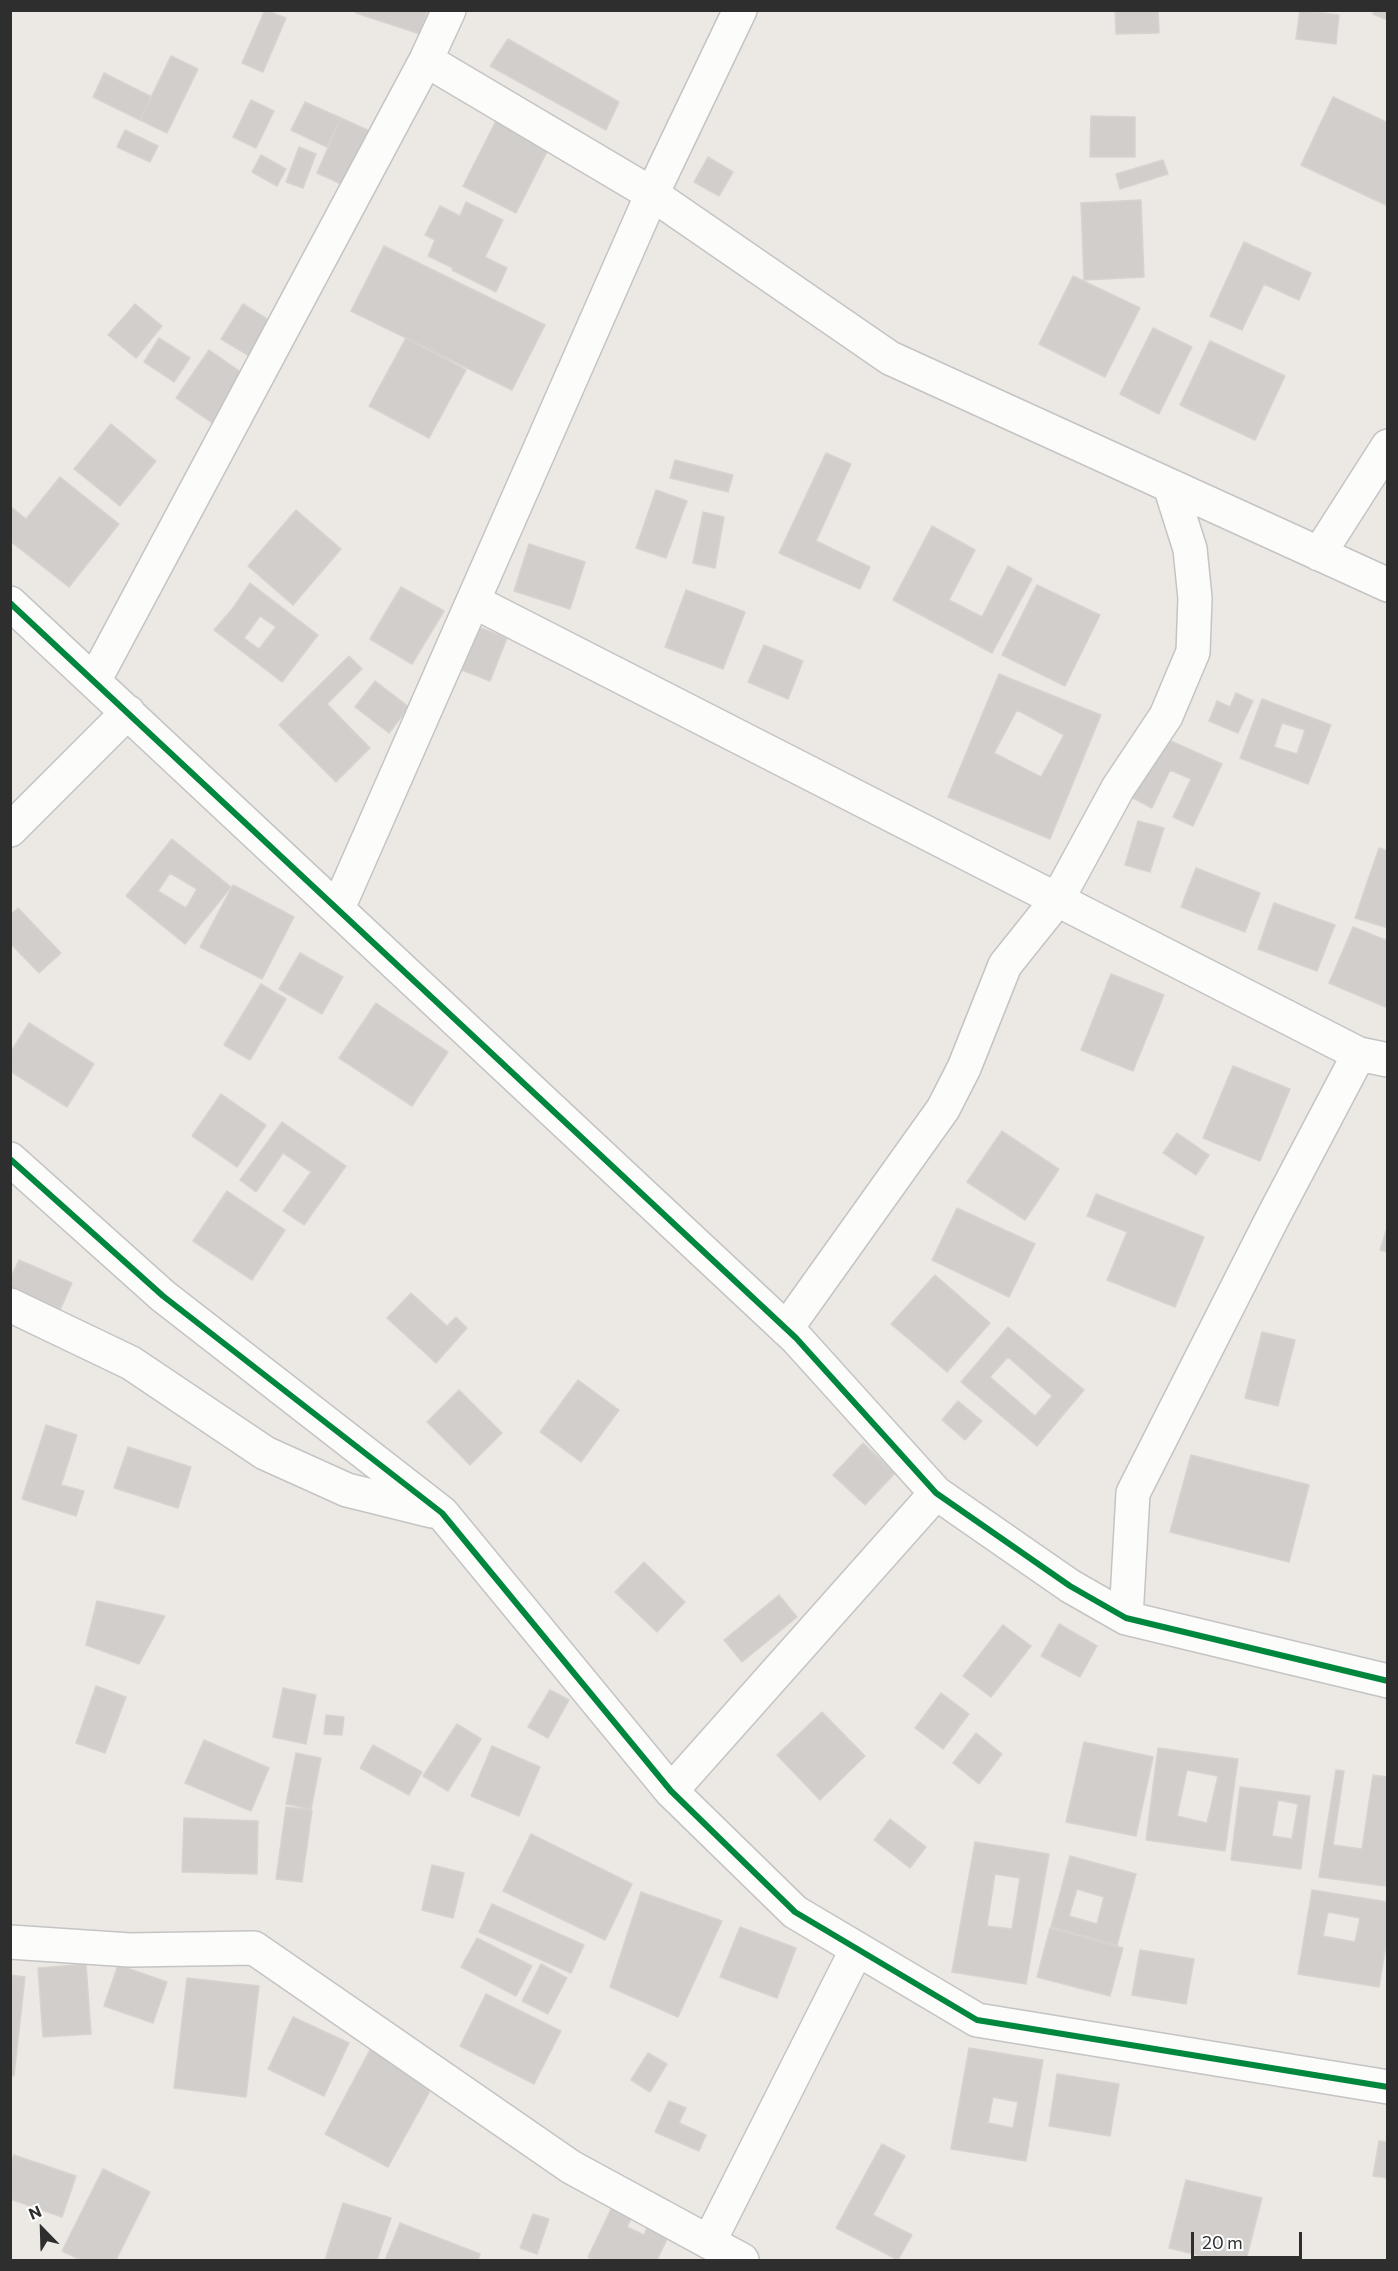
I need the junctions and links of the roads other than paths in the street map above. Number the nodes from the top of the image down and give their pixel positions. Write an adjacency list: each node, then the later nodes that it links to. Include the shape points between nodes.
1 (449, 10): 3 (street)
2 (740, 10): 4 (street)
3 (426, 60): 4 (street); 11 (street)
4 (652, 194): 6 (street, via 890,358); 9 (street)
5 (1388, 446): 7 (street)
6 (1170, 486): 7 (street); 14 (street, via 1190,549 1195,598 1193,652 1166,716 1118,788)
7 (1319, 554): 8 (street)
8 (1388, 585)
9 (473, 601): 14 (street); 15 (street)
10 (10, 603): 11 (street)
11 (94, 681): 12 (street)
12 (128, 712): 13 (street); 15 (street)
13 (10, 830)
14 (1057, 900): 16 (street); 19 (street, via 1005,965 964,1068 943,1109)
15 (338, 908): 19 (street)
16 (1373, 1057): 22 (street, via 1272,1217 1132,1493)
17 (10, 1159): 21 (street, via 163,1296)
18 (10, 1305): 21 (street, via 131,1363 265,1453 348,1490)
19 (786, 1329): 20 (street)
20 (936, 1493): 22 (street, via 1070,1586); 24 (street)
21 (442, 1513): 24 (street)
22 (1126, 1618): 23 (street)
23 (1388, 1681)
24 (671, 1791): 26 (street, via 795,1912)
25 (10, 1942): 28 (street, via 130,1950 254,1948 571,2168)
26 (857, 1948): 27 (street, via 977,2020); 28 (street)
27 (1388, 2087)
28 (709, 2242): 29 (street)
29 (742, 2260)

